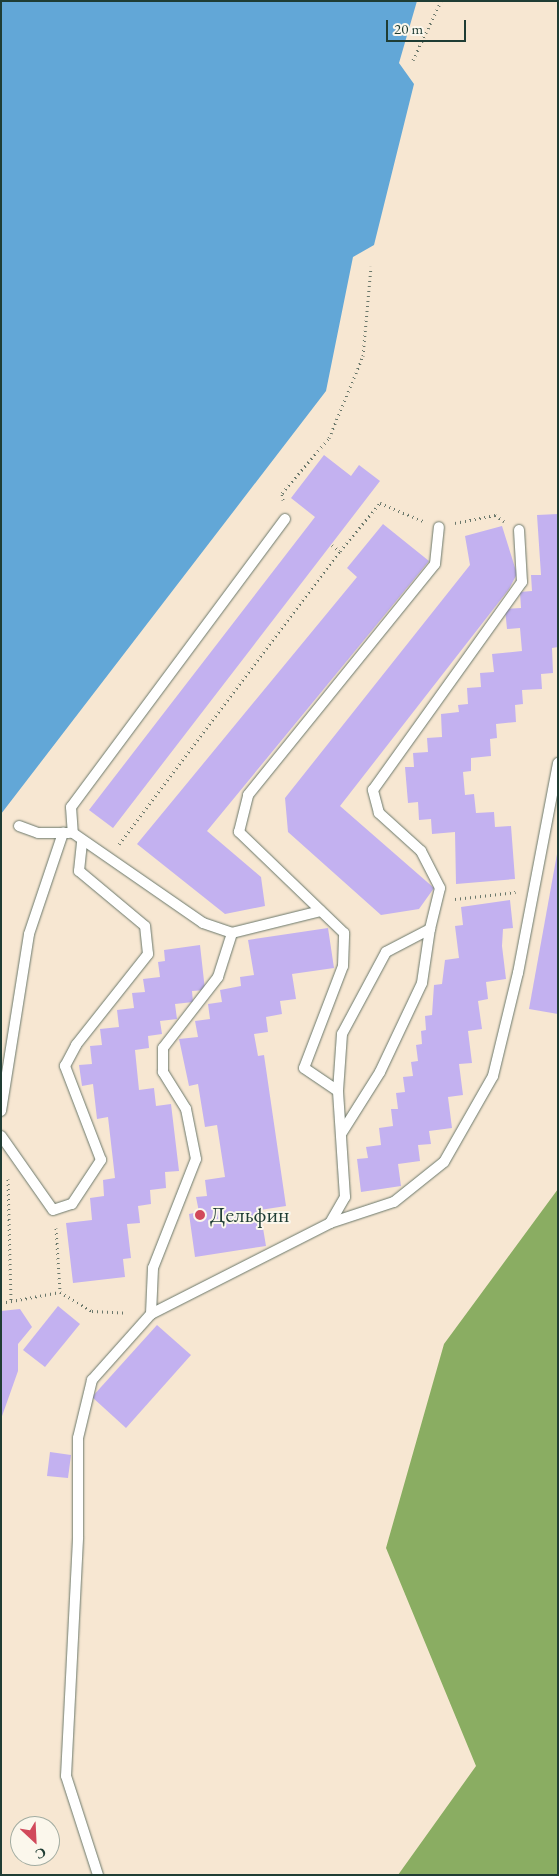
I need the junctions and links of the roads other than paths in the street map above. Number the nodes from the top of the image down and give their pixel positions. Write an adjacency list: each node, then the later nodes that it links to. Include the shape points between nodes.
1 (284, 519): 6 (lane, via 71,807)
2 (439, 527): 8 (lane, via 435,564 248,795 239,832)
3 (519, 530): 9 (lane, via 522,582 373,790 379,813 421,851 440,888)
4 (558, 762): 15 (lane, via 493,1076 444,1162 394,1202)
5 (20, 826): 6 (lane, via 38,833)
6 (68, 833): 7 (lane); 12 (lane, via 29,934)
7 (82, 840): 10 (lane, via 203,923); 14 (lane, via 79,871 145,926 148,954 76,1045 65,1066 101,1160 72,1204 53,1210)
8 (320, 911): 10 (lane); 11 (lane, via 344,933 343,966 304,1068)
9 (430, 929): 11 (lane, via 386,952 342,1034); 13 (lane, via 422,983 380,1072)
10 (232, 933): 16 (lane, via 218,977 163,1048 162,1072 186,1109 196,1159 153,1268)
11 (338, 1091): 13 (lane)
12 (1, 1111)
13 (341, 1134): 15 (lane, via 345,1197)
14 (1, 1136)
15 (330, 1223): 16 (lane)
16 (151, 1314): 17 (lane, via 92,1380 78,1438 78,1537 66,1776)
17 (98, 1875)

